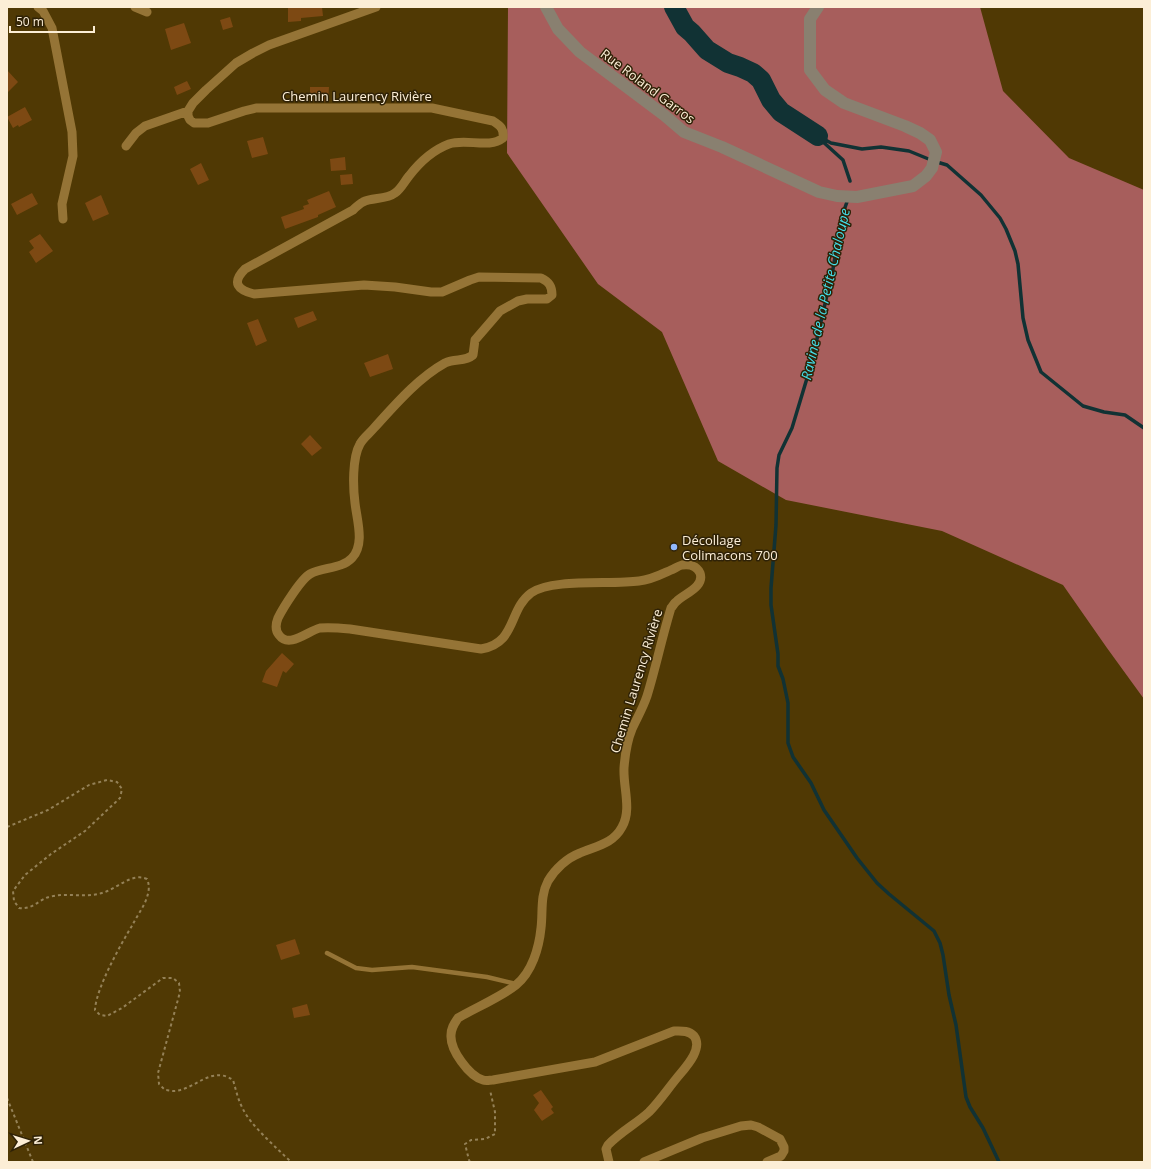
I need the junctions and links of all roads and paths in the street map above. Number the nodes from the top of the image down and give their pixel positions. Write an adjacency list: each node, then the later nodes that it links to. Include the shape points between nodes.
1 (38, 7): 9 (street, via 52,28 72,132 73,156)
2 (135, 7): 6 (street)
3 (376, 7): 7 (street, via 253,53 236,63 193,103)
4 (546, 7): 5 (main road, Rue Roland Garros, via 558,29 580,52 684,132 819,192 857,197 913,186 932,168 936,152 930,140 906,126 844,103 825,90 810,70 810,19)
5 (818, 7)
6 (147, 12)
7 (188, 111): 8 (street, via 145,126); 12 (street, Chemin Laurency Rivière, via 190,120 200,124 256,108 432,108 493,121 504,130 504,138 499,141 461,141 438,149 426,157 395,194 364,201 353,210 245,269 239,274 237,282 244,292 254,294 364,285 442,292 479,277 541,278 548,282 552,289 552,295 547,299 518,301 500,311 475,340 475,351 470,357 466,360 447,362 416,384 360,444 354,467 359,531 357,551 343,564 308,575 277,619 276,629 279,635 291,640 321,628 334,628 481,649 497,644 503,638 523,602 530,593 541,587 640,581 651,579 682,565 696,568 700,574 700,581 696,587 676,601 671,608 650,686 626,749 626,814 623,826 616,837 604,845 569,859 548,880 543,894 536,952 526,974)
8 (126, 146)
9 (62, 219)
10 (7, 827): 16 (path, via 48,810 89,785 107,780 117,782 122,789 120,798 84,831 25,876 13,891 14,901 19,908 27,909 52,896 102,894 133,877 142,876 147,879 149,885 146,900 95,1000 95,1010 100,1016 107,1016 163,978 173,978 179,983 180,992 158,1073 159,1084 165,1090 175,1091 214,1075 226,1075 233,1080 243,1111)
11 (327, 953): 12 (lane, via 356,968 425,968 487,976)
12 (516, 984): 13 (street, Chemin Laurency Rivière, via 458,1018 452,1026 453,1047 460,1059 473,1074 483,1080)
13 (489, 1080): 17 (path, via 495,1112 495,1134 465,1144); 18 (street, via 595,1062 674,1031 684,1030 691,1033 696,1040 692,1058 648,1113 608,1145 606,1149)
14 (7, 1098): 15 (path)
15 (33, 1162)
16 (291, 1162)
17 (470, 1162)
18 (609, 1162)
19 (644, 1162): 20 (street, via 702,1138 751,1125 780,1139 784,1147 781,1156)
20 (768, 1162)

